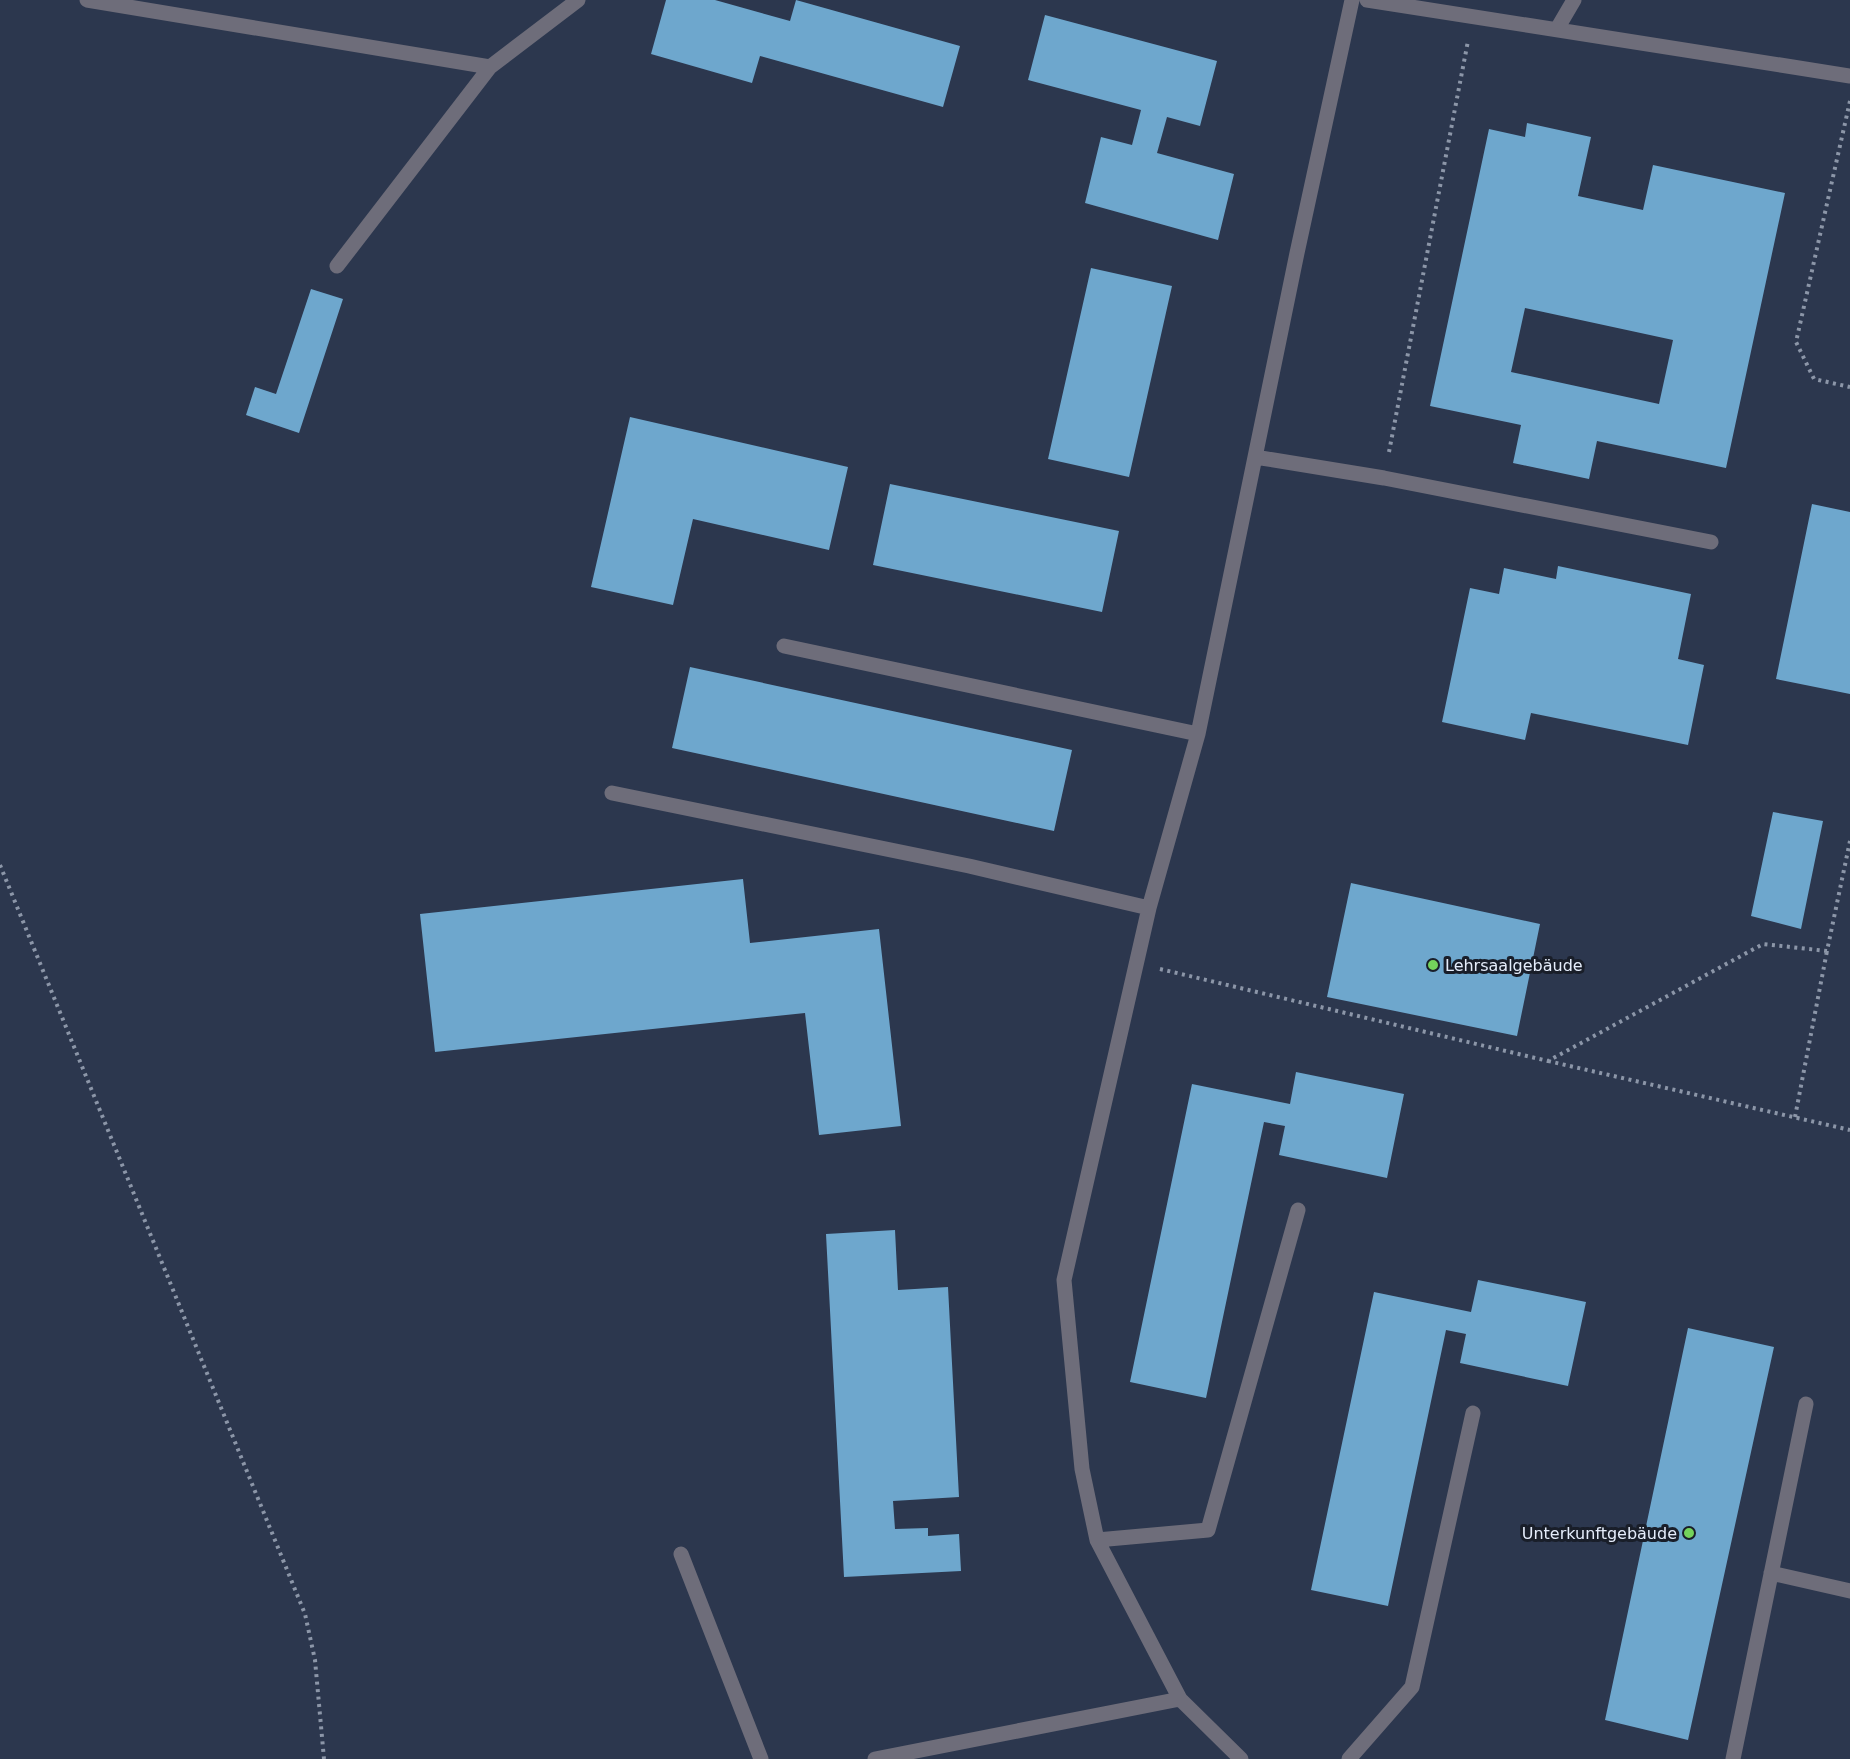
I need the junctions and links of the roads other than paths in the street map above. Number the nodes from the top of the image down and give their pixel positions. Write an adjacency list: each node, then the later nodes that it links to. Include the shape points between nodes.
1 (87, 0): 7 (lane)
2 (578, 0): 7 (lane)
3 (1352, 0): 10 (lane)
4 (1366, 0): 6 (lane)
5 (1574, 0): 6 (lane)
6 (1557, 29): 8 (lane)
7 (490, 67): 9 (lane)
8 (1850, 76)
9 (338, 266)
10 (1255, 457): 11 (lane); 13 (lane)
11 (1711, 542)
12 (784, 646): 13 (lane)
13 (1198, 734): 15 (lane)
14 (612, 793): 15 (lane, via 969,866)
15 (1149, 908): 19 (lane, via 1064,1280 1082,1469)
16 (1298, 1210): 19 (lane, via 1208,1530)
17 (1806, 1404): 21 (lane)
18 (1473, 1413): 27 (lane, via 1412,1687)
19 (1096, 1540): 23 (lane)
20 (681, 1554): 24 (lane)
21 (1771, 1573): 22 (lane); 28 (lane)
22 (1850, 1591)
23 (1180, 1699): 25 (lane); 26 (lane)
24 (761, 1759)
25 (875, 1759)
26 (1241, 1759)
27 (1349, 1759)
28 (1733, 1759)

